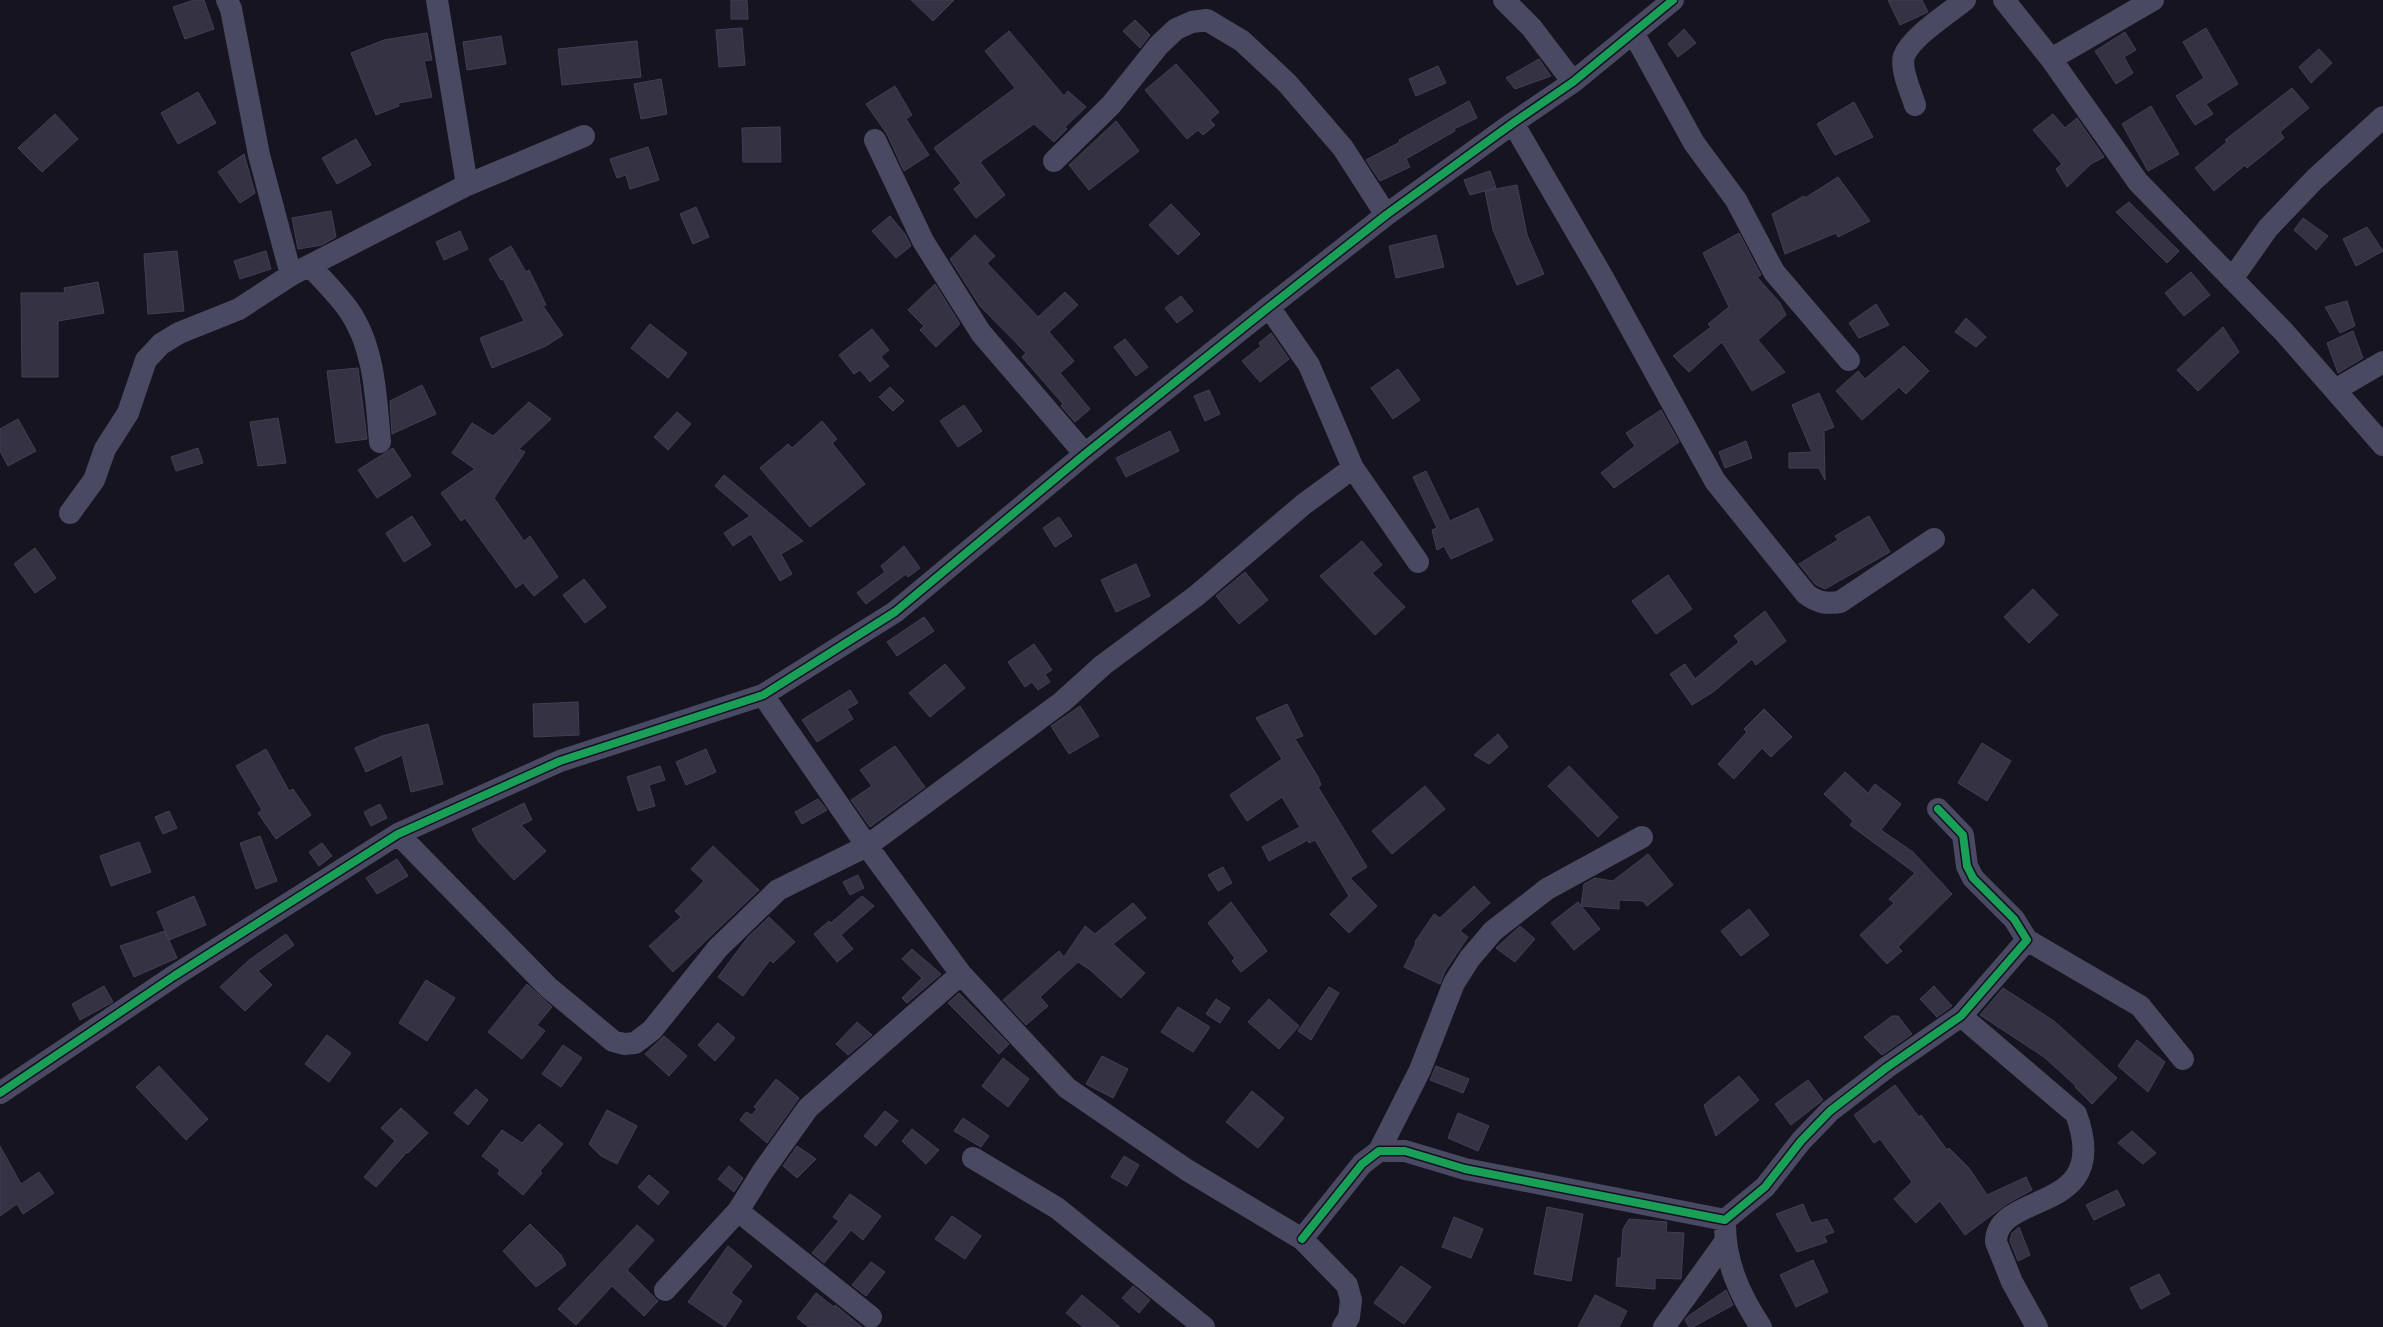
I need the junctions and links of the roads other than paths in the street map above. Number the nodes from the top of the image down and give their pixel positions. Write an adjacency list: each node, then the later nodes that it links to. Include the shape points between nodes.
1 (226, 0): 19 (street, via 231,9 259,155)
2 (437, 0): 17 (street)
3 (1504, 0): 10 (street, via 1531,28)
4 (1673, 0): 8 (street)
5 (1965, 0): 11 (street, via 1914,42 1904,56)
6 (2004, 0): 9 (street)
7 (2153, 0): 9 (street)
8 (1634, 34): 10 (street); 22 (street, via 1694,142 1736,200 1774,272)
9 (2051, 59): 20 (street, via 2138,182)
10 (1573, 82): 13 (street)
11 (1915, 105)
12 (2383, 117): 20 (street, via 2315,179 2268,228)
13 (1513, 123): 18 (street); 30 (street, via 1715,481 1806,594 1826,604 1840,602)
14 (584, 136): 17 (street)
15 (875, 140): 27 (street, via 924,241 981,333)
16 (1054, 161): 18 (street, via 1111,105 1176,30 1192,22 1207,20 1242,41 1287,83 1343,148)
17 (467, 185): 19 (street)
18 (1386, 215): 21 (street)
19 (301, 271): 25 (street, via 349,310 366,343 375,388); 29 (street, via 240,309 179,333 161,344 146,360 128,413 105,448 94,480)
20 (2232, 278): 24 (street)
21 (1269, 307): 27 (street); 28 (street, via 1309,365)
22 (1849, 360)
23 (2383, 362): 24 (street)
24 (2335, 390): 26 (street)
25 (380, 442)
26 (2383, 445)
27 (1085, 454): 32 (street, via 895,612)
28 (1353, 468): 31 (street); 36 (street, via 1304,504 1196,596 1103,665 1062,702)
29 (70, 513)
30 (1934, 540)
31 (1418, 562)
32 (763, 695): 34 (street, via 560,761); 36 (street)
33 (1938, 809): 37 (street, via 1964,835 1967,866 1973,878 2014,919)
34 (398, 834): 36 (street, via 548,987 613,1041 624,1044 635,1043 652,1030 718,948 778,890); 41 (street, via 174,976)
35 (1642, 837): 42 (street, via 1547,889 1481,944 1454,983 1420,1070)
36 (867, 846): 38 (street)
37 (2027, 940): 39 (street); 40 (street, via 2140,1006)
38 (961, 974): 44 (street, via 808,1108); 46 (street, via 1067,1088 1187,1170)
39 (1961, 1016): 45 (street, via 1830,1111 1801,1141 1765,1187); 54 (street, via 2076,1114 2084,1134 2083,1159 2071,1185 2012,1215 1999,1227 1996,1235 2012,1282)
40 (2183, 1059)
41 (0, 1093)
42 (1379, 1151): 45 (street, via 1405,1151 1465,1169); 46 (street, via 1362,1164)
43 (973, 1158): 50 (street, via 1057,1208)
44 (738, 1211): 48 (street); 49 (street)
45 (1725, 1220): 47 (street)
46 (1302, 1239): 51 (street, via 1347,1285 1351,1300 1349,1317)
47 (1725, 1242): 52 (street); 53 (street, via 1737,1286)
48 (665, 1290)
49 (871, 1317)
50 (1204, 1327)
51 (1343, 1327)
52 (1664, 1327)
53 (1761, 1327)
54 (2037, 1327)

